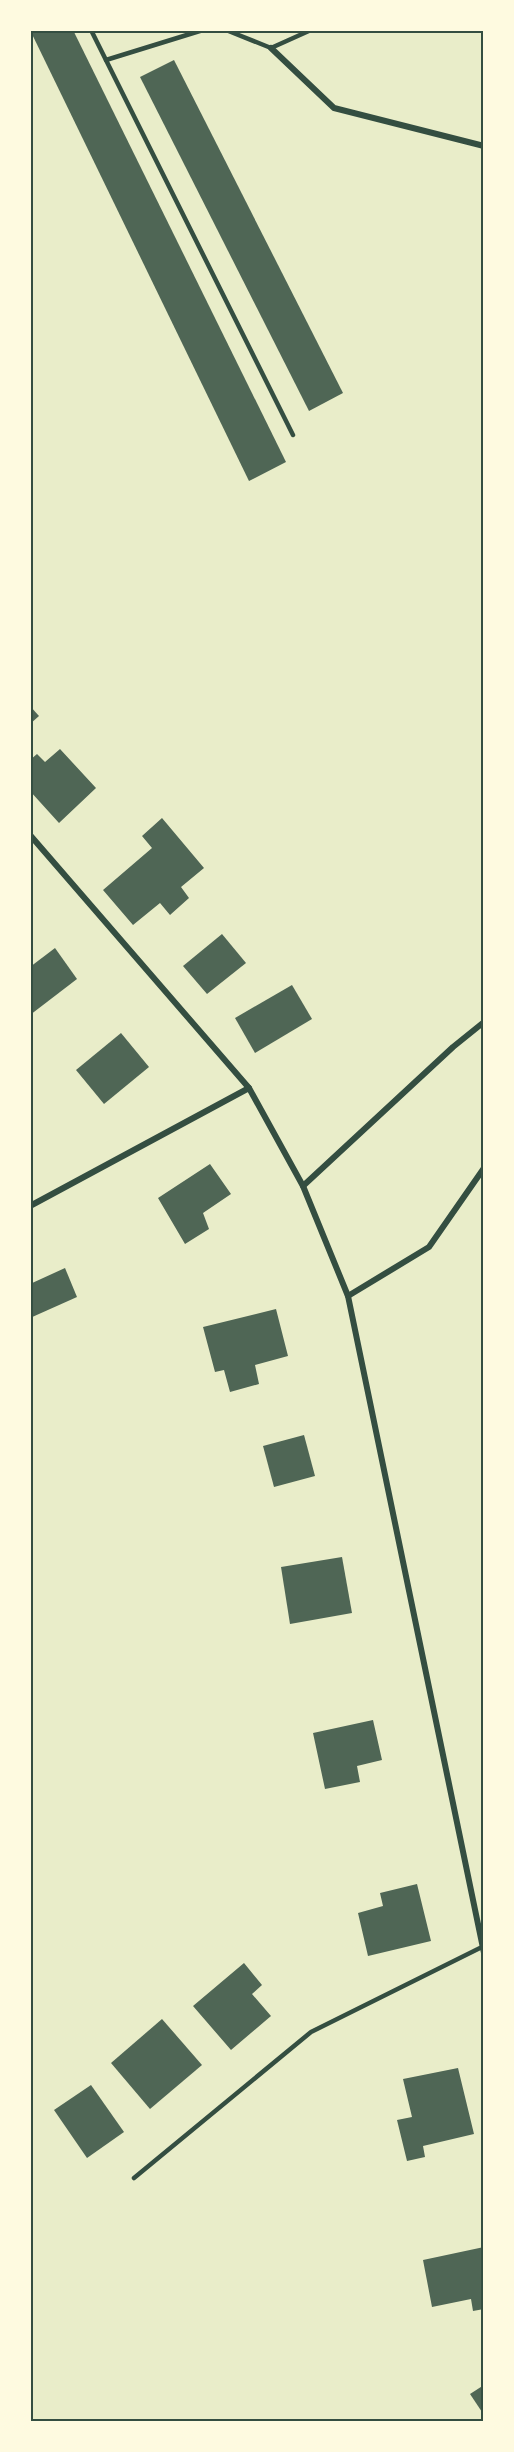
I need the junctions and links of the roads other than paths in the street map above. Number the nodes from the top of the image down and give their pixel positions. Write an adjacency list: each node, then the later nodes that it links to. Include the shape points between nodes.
1 (91, 30): 6 (lane)
2 (203, 30): 6 (lane)
3 (226, 30): 5 (lane)
4 (311, 30): 5 (lane)
5 (271, 48): 7 (street, via 334,108)
6 (106, 60): 8 (lane)
7 (484, 146)
8 (293, 435)
9 (30, 835): 11 (street)
10 (484, 1022): 13 (street)
11 (249, 1088): 13 (street); 14 (street)
12 (484, 1168): 15 (street, via 429,1247)
13 (303, 1186): 15 (street)
14 (30, 1206)
15 (348, 1296): 16 (street)
16 (483, 1950): 17 (lane, via 311,2032)
17 (134, 2178)

